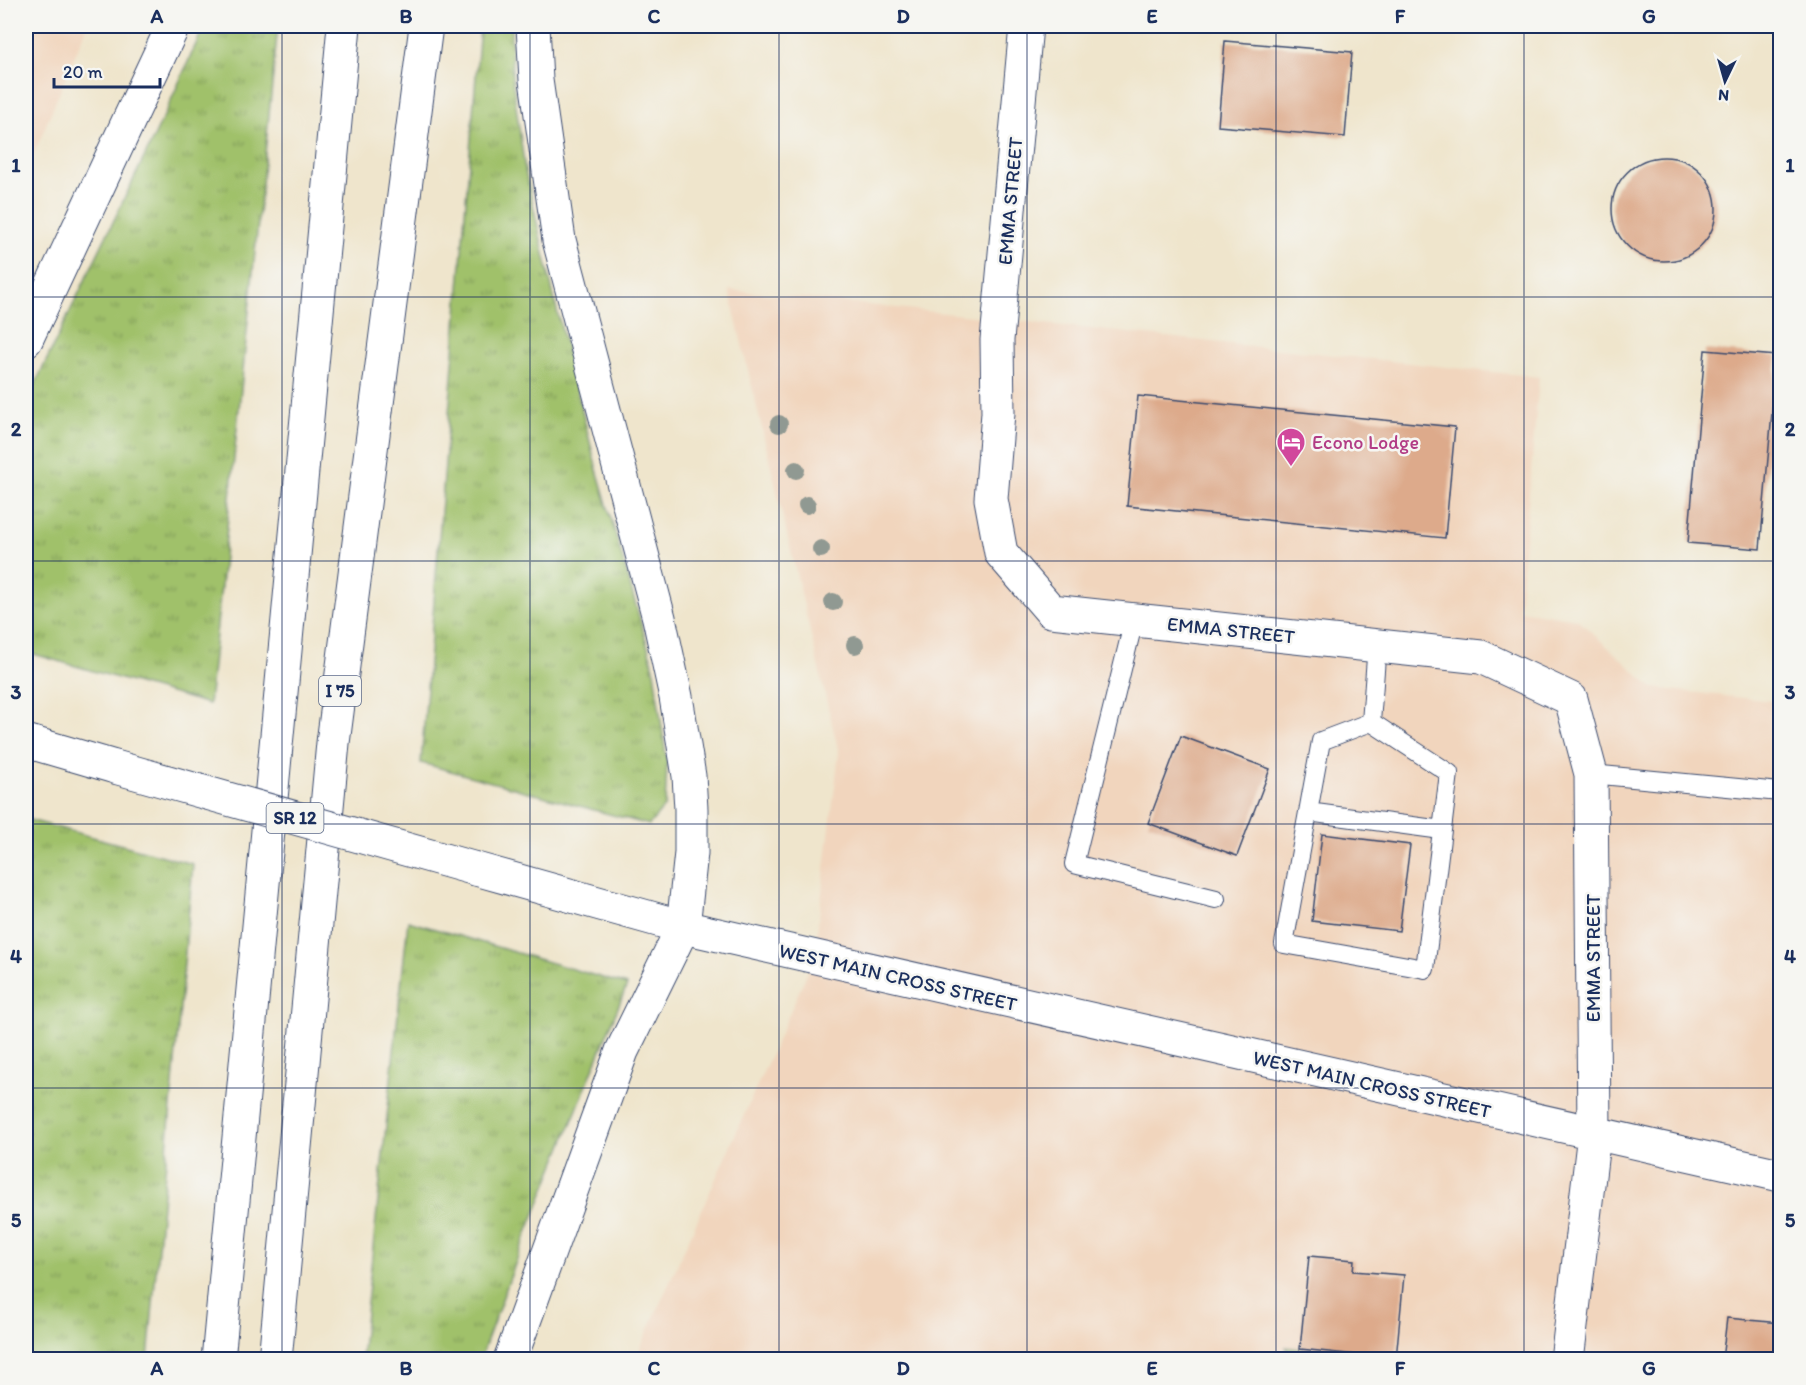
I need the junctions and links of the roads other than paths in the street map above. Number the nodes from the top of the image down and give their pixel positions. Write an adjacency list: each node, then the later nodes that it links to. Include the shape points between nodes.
1 (173, 26): 6 (main road)
2 (344, 26): 19 (main road)
3 (426, 26): 20 (main road, I 75, via 333,743)
4 (533, 26): 16 (main road, via 536,80 559,240 659,618 676,697 691,809)
5 (1026, 26): 7 (main road, EMMA STREET, via 997,340 998,412 991,499 1001,553 1051,611)
6 (26, 340)
7 (1134, 620): 8 (main road, EMMA STREET); 15 (lane, via 1074,864)
8 (1377, 645): 9 (lane); 11 (main road, EMMA STREET, via 1481,657 1571,699)
9 (1371, 722): 13 (lane, via 1321,741); 14 (lane, via 1449,773)
10 (26, 741): 16 (main road, WEST MAIN CROSS STREET / SR 12, bridge)
11 (1591, 774): 12 (lane); 17 (main road, EMMA STREET)
12 (1780, 792)
13 (1308, 812): 14 (lane); 14 (lane, via 1284,944 1425,969)
14 (1442, 830)
15 (1216, 899)
16 (683, 927): 17 (main road, WEST MAIN CROSS STREET / SR 12); 21 (main road, via 622,1051)
17 (1594, 1134): 18 (main road, WEST MAIN CROSS STREET / SR 12); 22 (main road, EMMA STREET)
18 (1780, 1175)
19 (218, 1359)
20 (275, 1359)
21 (510, 1359)
22 (1567, 1359)

